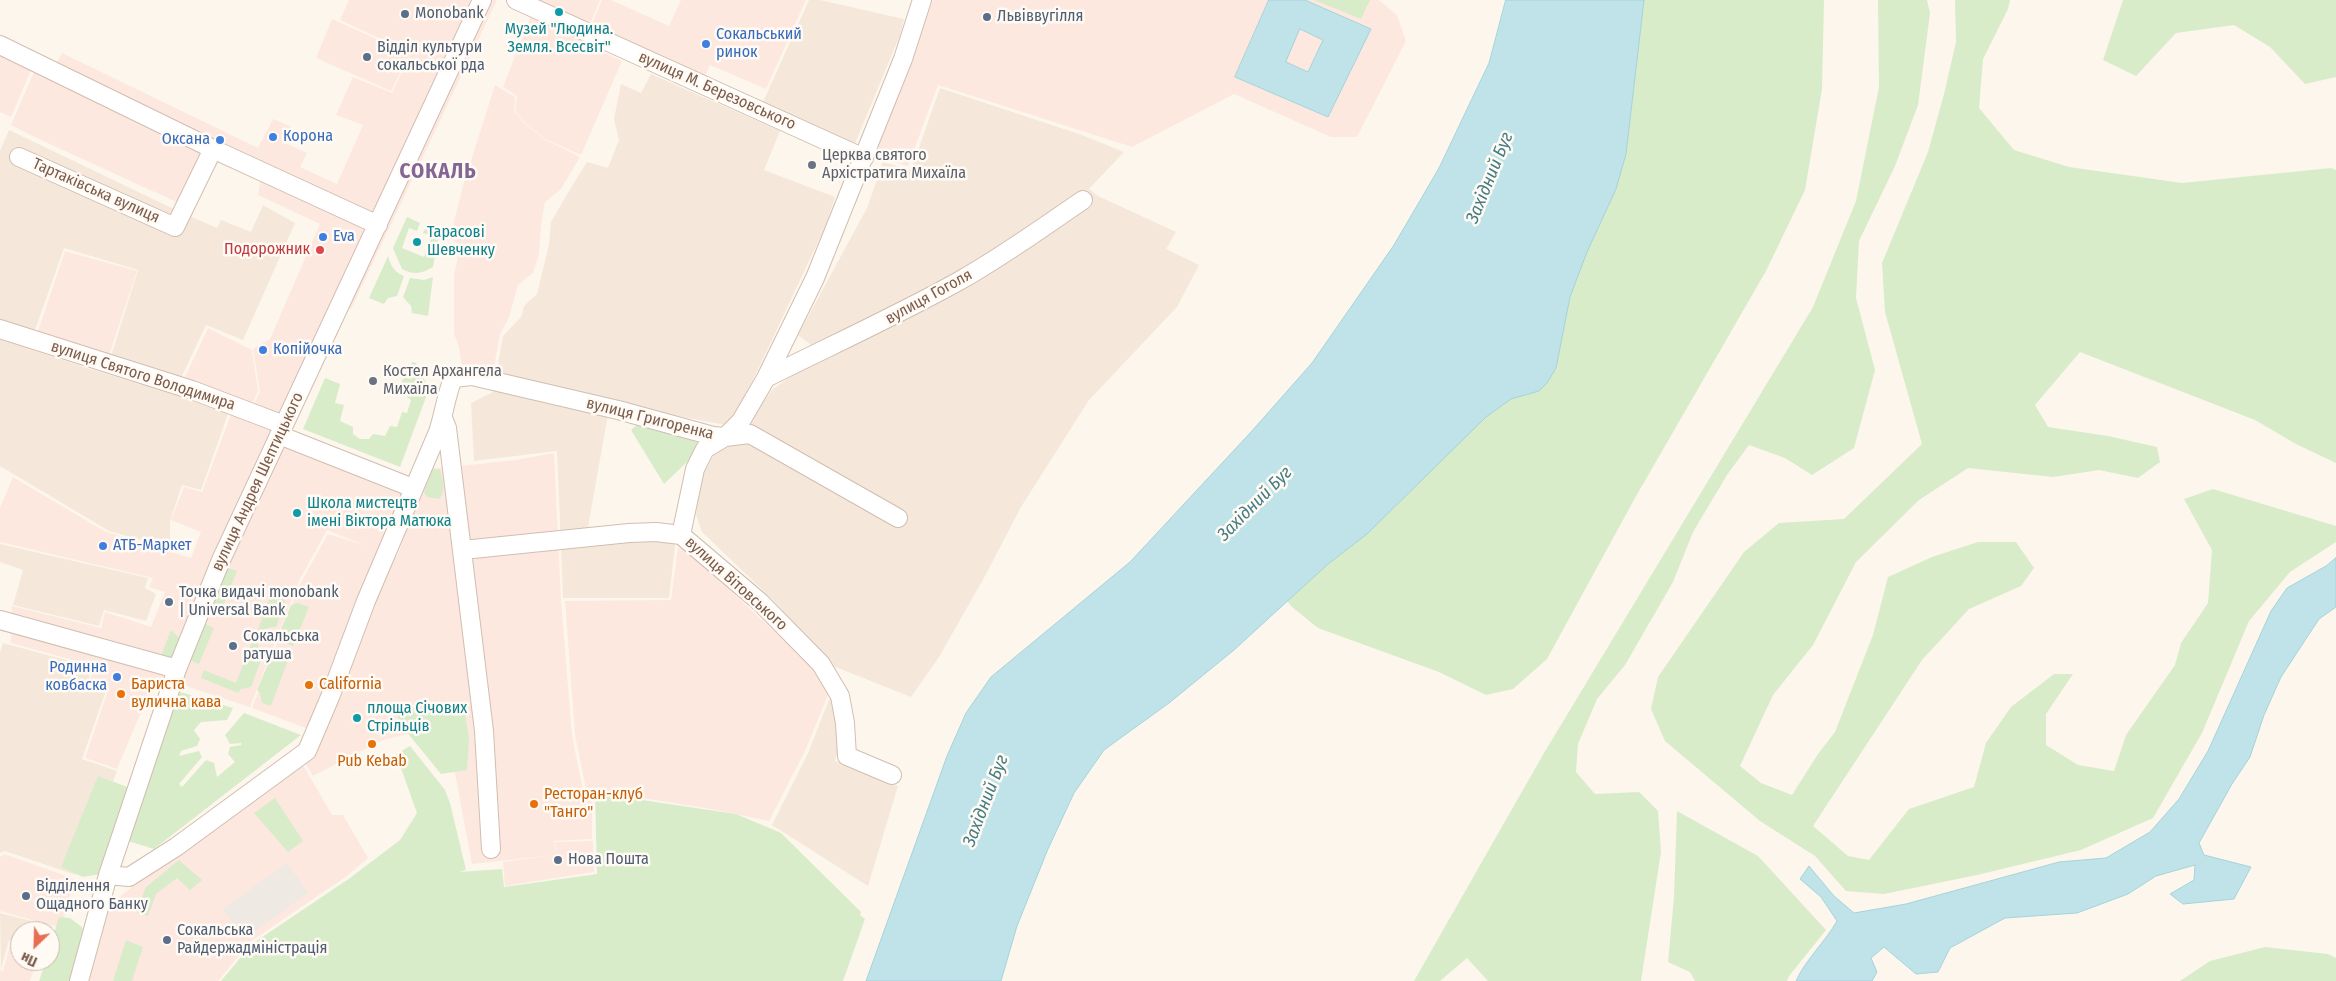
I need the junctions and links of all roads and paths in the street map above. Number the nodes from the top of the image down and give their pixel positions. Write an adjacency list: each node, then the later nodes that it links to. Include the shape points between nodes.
1 (482, 0): 9 (street, вулиця Андрея Шептицького)
2 (516, 0): 7 (street, вулиця М. Березовського)
3 (922, 0): 7 (street)
4 (0, 45): 5 (street)
5 (213, 149): 6 (street, Тартаківська вулиця, via 175,228); 9 (street)
6 (20, 156)
7 (864, 158): 11 (street, via 815,278)
8 (1083, 200): 11 (street, вулиця Гоголя, via 960,280 882,323)
9 (378, 225): 13 (street, вулиця Андрея Шептицького)
10 (0, 329): 13 (street, вулиця Святого Володимира, via 192,390)
11 (766, 378): 14 (street, via 741,421)
12 (443, 418): 14 (street, вулиця Григоренка, via 453,378 472,376); 15 (street); 18 (street)
13 (282, 430): 15 (street, вулиця Святого Володимира); 20 (street, вулиця Андрея Шептицького, via 220,560)
14 (725, 437): 16 (street, вулиця Григоренка, via 750,434); 17 (street, via 705,449 695,469)
15 (413, 488): 23 (street, via 307,751 176,846 128,876)
16 (898, 518)
17 (681, 535): 18 (street, вулиця Вітовського, via 656,532 620,534); 21 (street, вулиця Вітовського, via 760,602 821,664 840,696 846,723 847,756)
18 (463, 550): 22 (street, via 484,731)
19 (0, 620): 20 (street)
20 (177, 669): 23 (street, вулиця Андрея Шептицького)
21 (892, 775)
22 (491, 849)
23 (108, 875): 24 (street, вулиця Андрея Шептицького)
24 (79, 981)

